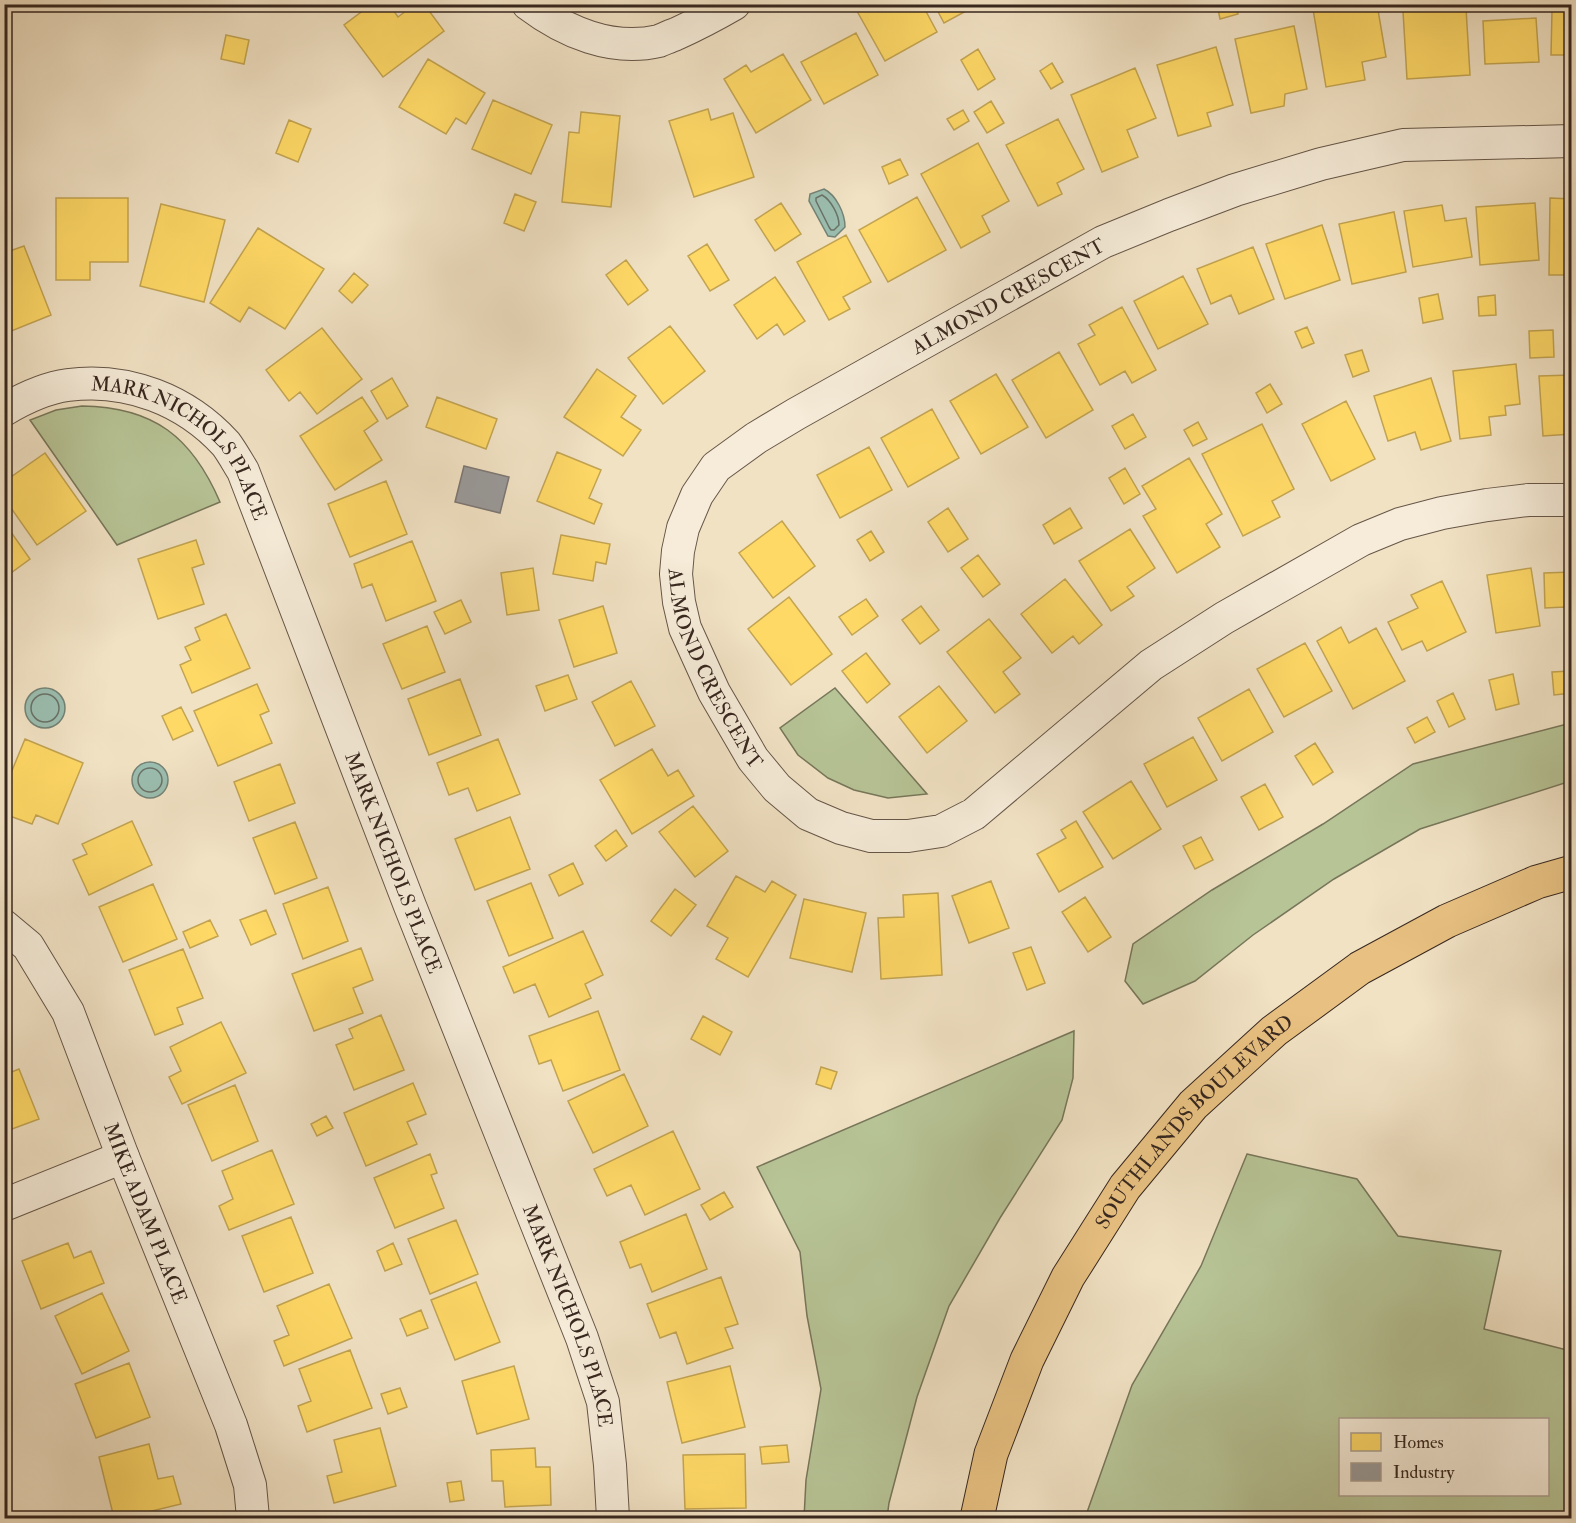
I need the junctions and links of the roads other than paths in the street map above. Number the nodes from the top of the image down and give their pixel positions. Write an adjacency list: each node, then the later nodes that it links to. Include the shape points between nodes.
1 (528, 4): 2 (street, via 592,39 623,44 659,41)
2 (734, 4)
3 (1572, 141): 5 (street, ALMOND CRESCENT, via 1403,145 1235,190 1103,242 796,414 716,467 697,495 683,528 676,574 685,628 714,692 753,759 777,788 808,814 841,828 871,836 908,836 941,831 974,814 1151,665 1224,618 1361,540 1442,513 1528,500)
4 (4, 410): 11 (street, MARK NICHOLS PLACE, via 44,391 68,385 128,387 185,410 227,446 243,471 582,1338 603,1402)
5 (1572, 500)
6 (1572, 872): 12 (main road, SOUTHLANDS BOULEVARD, via 1537,882 1447,921 1360,968 1274,1031 1192,1105 1125,1187 1068,1276 1027,1360 991,1454)
7 (4, 926): 8 (street, MIKE ADAM PLACE, via 28,946 68,1012)
8 (123, 1157): 9 (street); 10 (street, MIKE ADAM PLACE, via 231,1425 249,1485)
9 (4, 1205)
10 (253, 1518)
11 (613, 1518)
12 (977, 1518)

